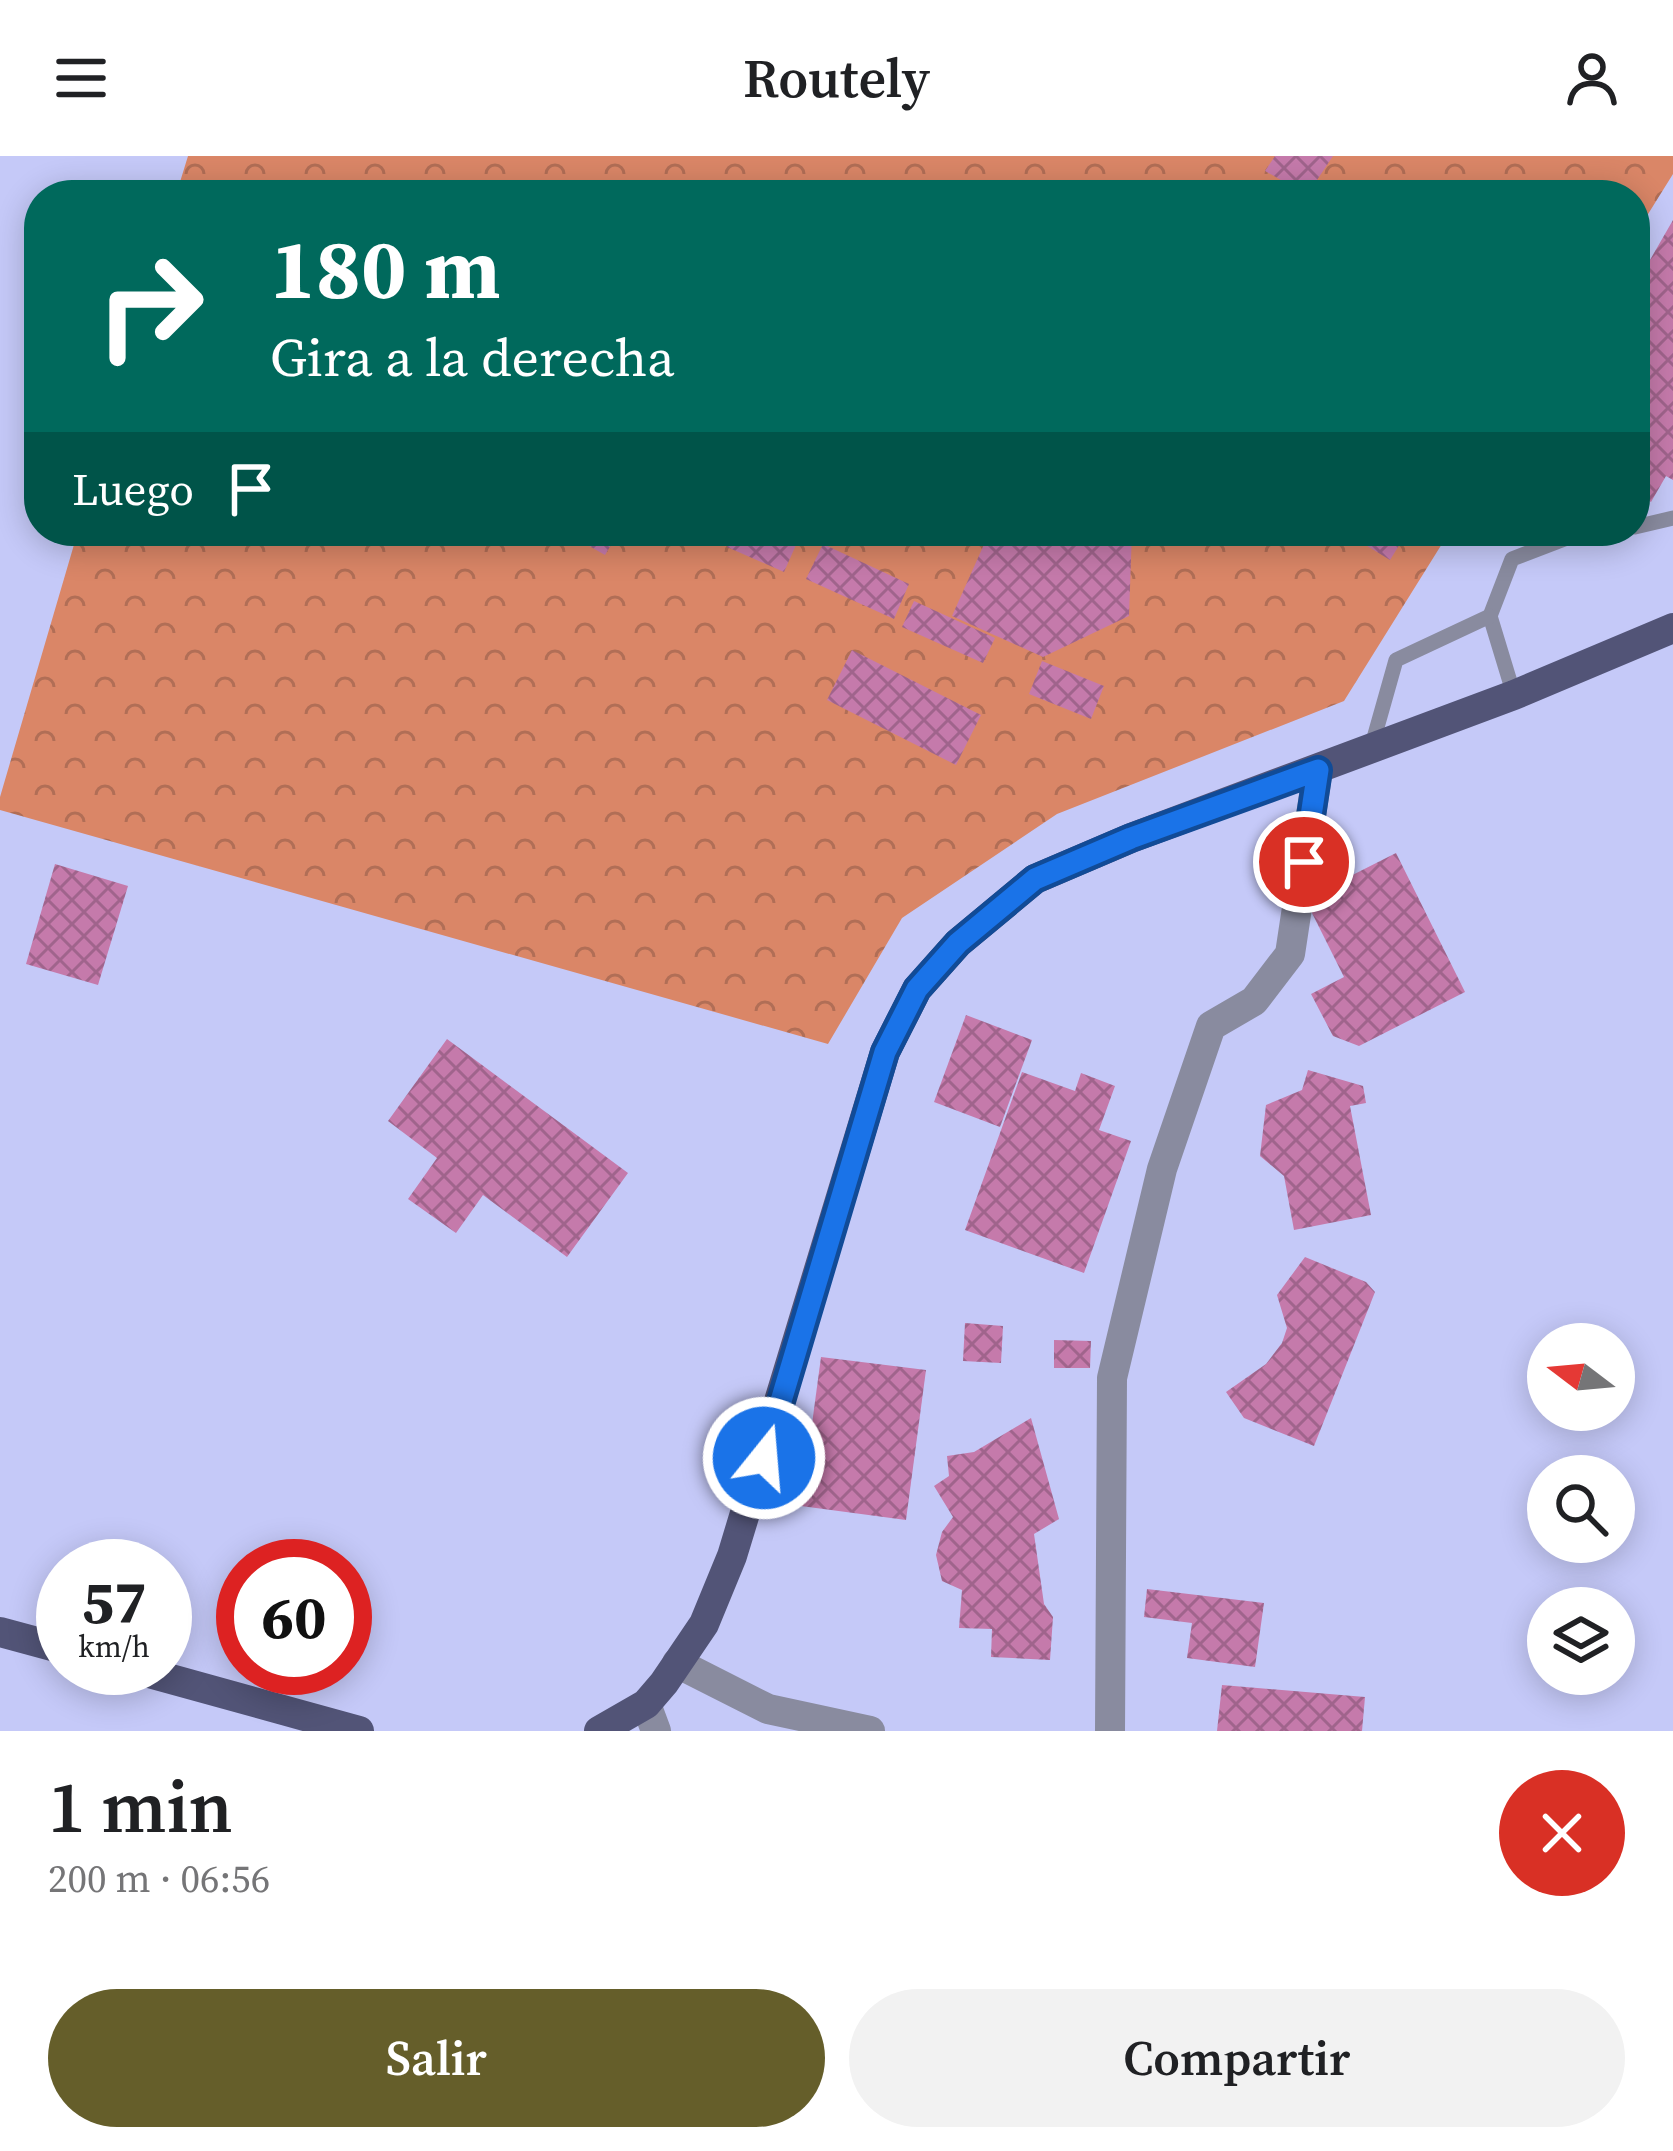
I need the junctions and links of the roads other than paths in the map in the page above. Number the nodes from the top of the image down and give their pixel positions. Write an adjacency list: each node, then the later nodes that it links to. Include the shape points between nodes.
1 (1546, 546): 2 (lane, via 1512,559)
2 (1490, 616): 4 (lane); 5 (lane, via 1396,660)
3 (1673, 628): 4 (main road)
4 (1514, 695): 5 (main road)
5 (1372, 748): 6 (main road)
6 (1318, 770): 9 (main road, via 1035,879 917,989 885,1052 751,1503 704,1624); 15 (street, via 1290,954 1254,1001 1211,1026 1162,1169 1112,1378)
7 (0, 1632): 8 (main road)
8 (36, 1642)
9 (677, 1663): 11 (main road); 14 (street, via 768,1709)
10 (192, 1685): 12 (main road)
11 (651, 1718): 13 (main road)
12 (359, 1731)
13 (599, 1731)
14 (870, 1731)
15 (1110, 1731)

